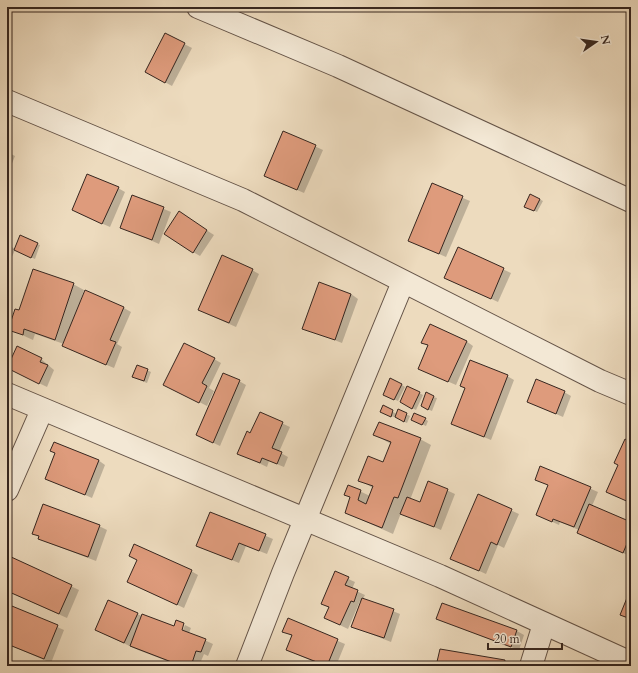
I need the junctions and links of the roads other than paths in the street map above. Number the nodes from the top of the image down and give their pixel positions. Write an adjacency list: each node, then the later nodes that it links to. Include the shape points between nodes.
1 (198, 7): 3 (street, via 338,66)
2 (7, 101): 4 (street, via 243,200)
3 (631, 201)
4 (404, 282): 6 (street, via 600,381); 9 (street)
5 (7, 394): 7 (street)
6 (631, 394)
7 (42, 410): 8 (street); 9 (street)
8 (7, 490)
9 (306, 521): 10 (street, via 440,576); 12 (street)
10 (544, 624): 11 (street); 13 (street)
11 (631, 663)
12 (247, 666)
13 (531, 666)

